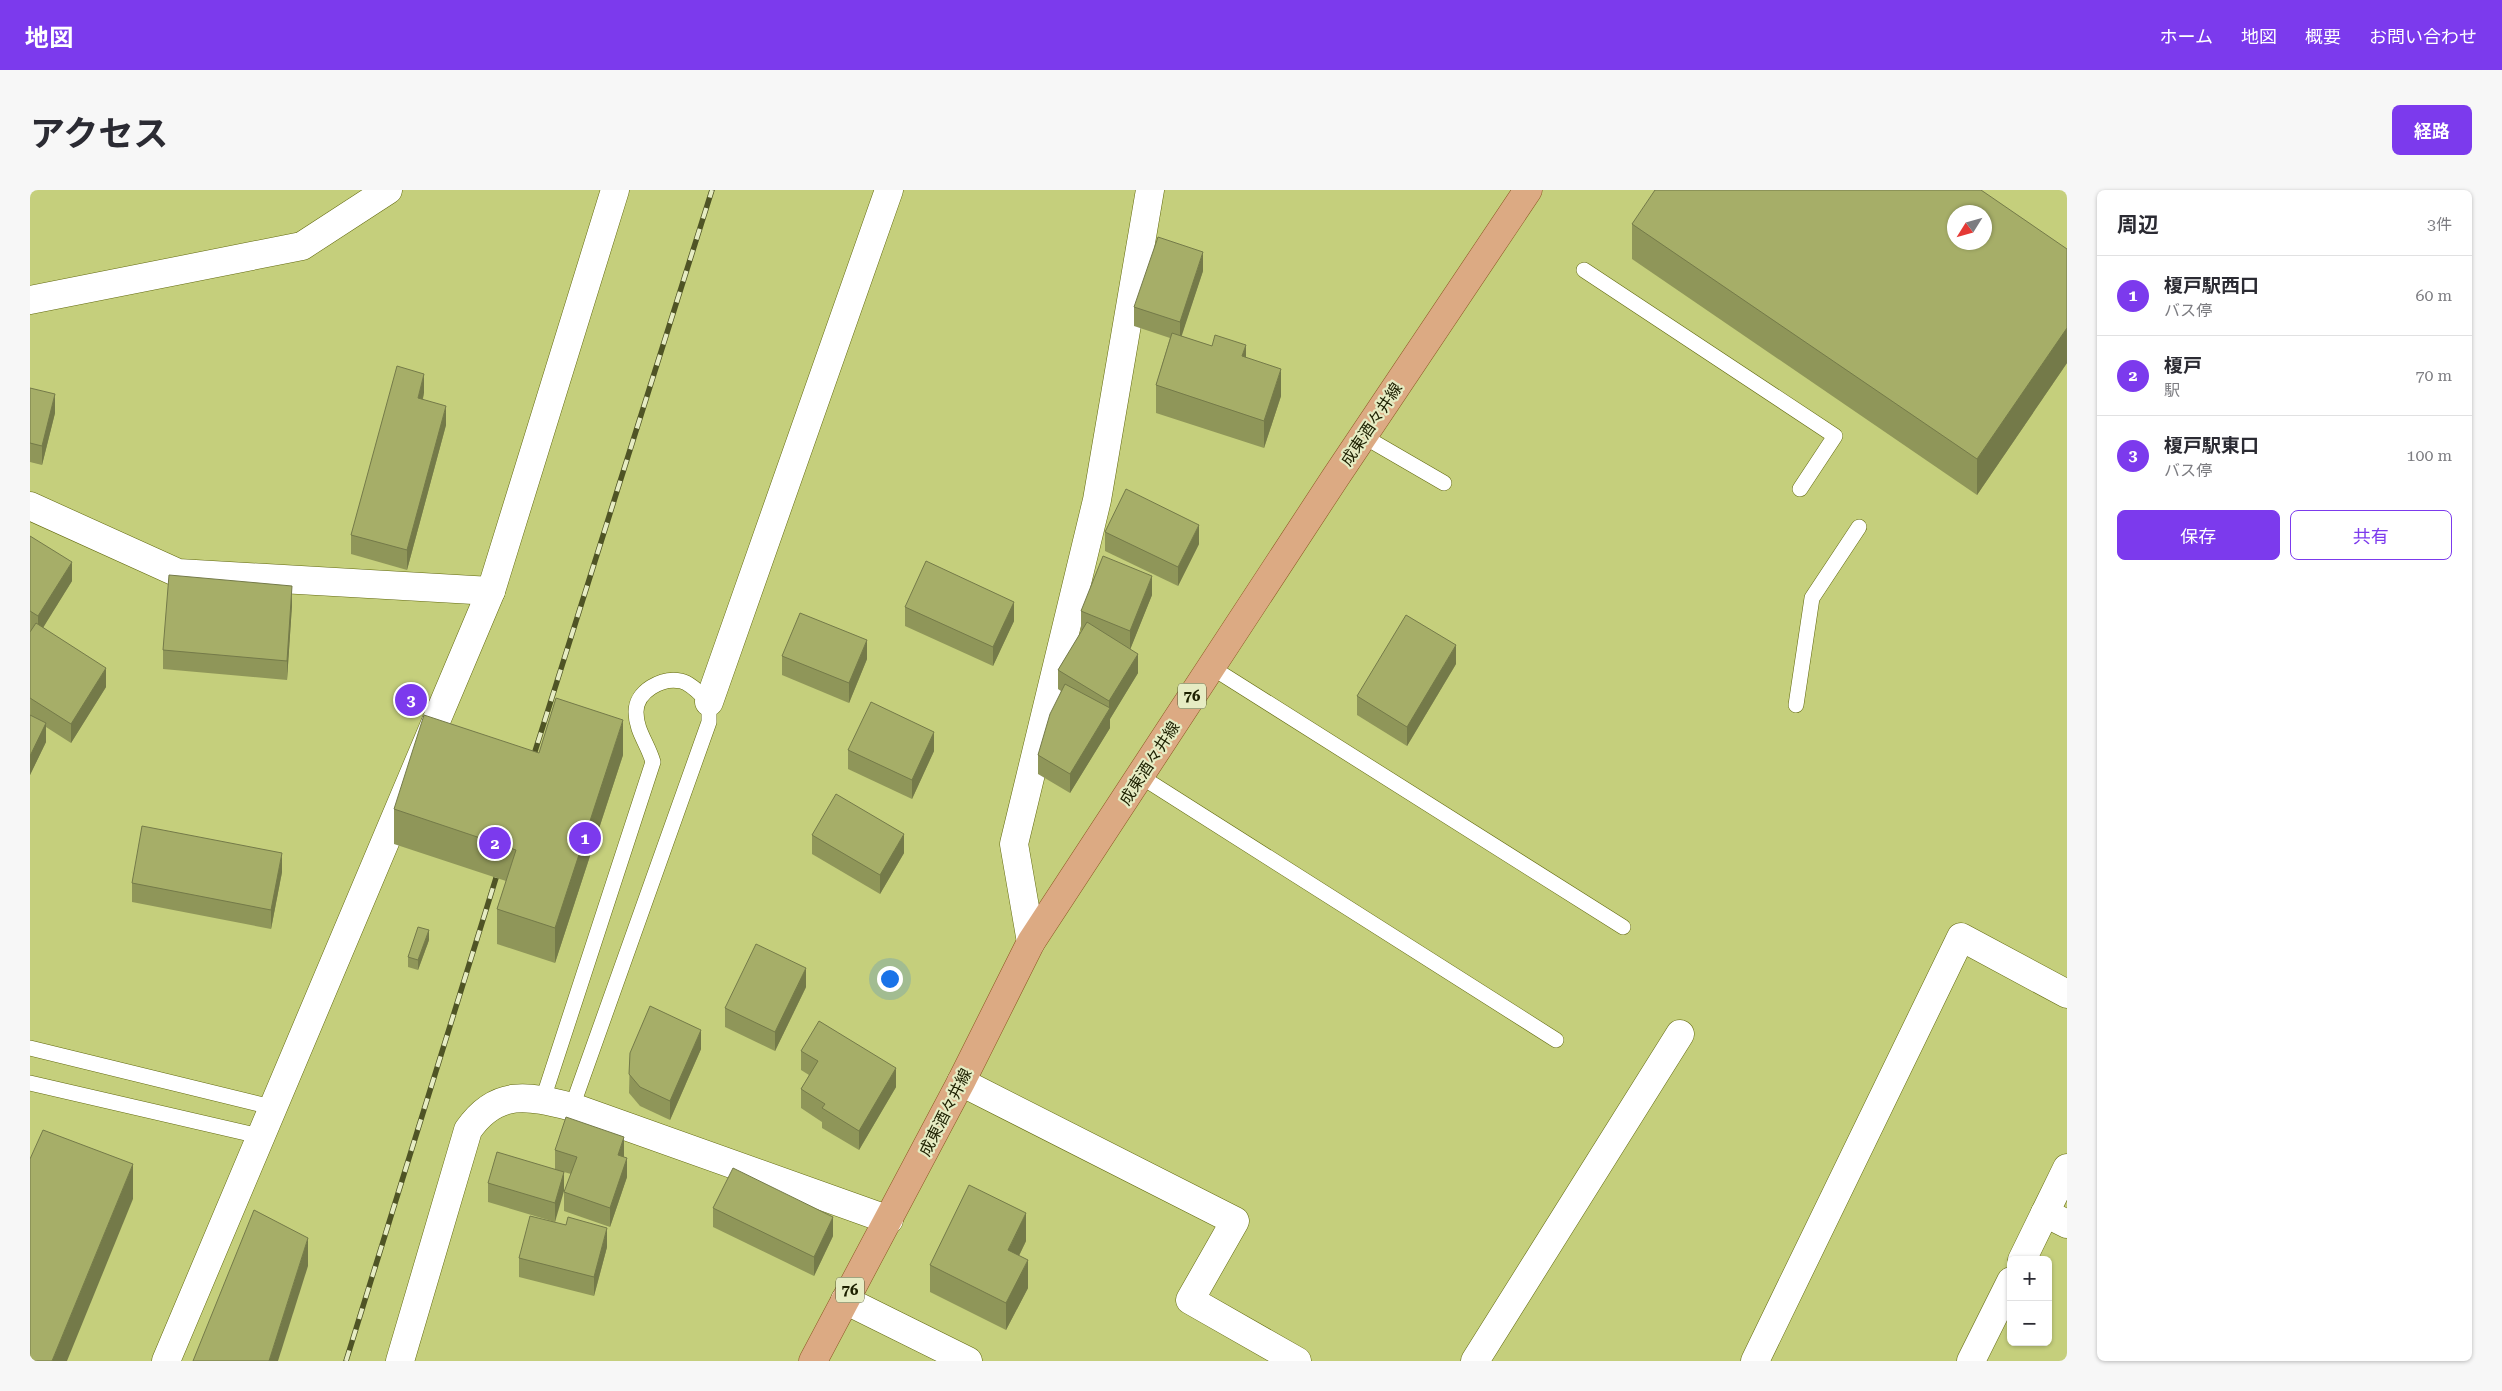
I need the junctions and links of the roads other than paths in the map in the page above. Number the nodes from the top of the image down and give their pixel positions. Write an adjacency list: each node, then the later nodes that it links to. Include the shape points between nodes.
1 (388, 190): 7 (street, via 302,246)
2 (615, 190): 13 (street)
3 (889, 190): 15 (street)
4 (1150, 190): 19 (street, via 1097,500 1014,844)
5 (1528, 190): 8 (main road, 成東酒々井線 / 76)
6 (1584, 270): 10 (lane, via 1835,436)
7 (30, 300)
8 (1363, 436): 9 (lane); 14 (main road, 成東酒々井線 / 76)
9 (1444, 483)
10 (1800, 488)
11 (30, 506): 13 (street, via 178,572)
12 (1858, 527): 16 (lane, via 1812,598)
13 (491, 591): 28 (street)
14 (1211, 667): 17 (main road, 成東酒々井線 / 76); 18 (lane)
15 (709, 702): 26 (lane, via 683,681 664,680 643,693 636,710 638,730 648,745 653,762); 27 (lane, via 709,722)
16 (1796, 705)
17 (1140, 776): 19 (main road, 成東酒々井線 / 76); 22 (lane)
18 (1623, 927)
19 (1031, 942): 24 (main road, 成東酒々井線 / 76)
20 (2067, 994): 42 (street, via 1961,937)
21 (1680, 1034): 41 (street)
22 (1556, 1040)
23 (30, 1048): 28 (lane)
24 (961, 1082): 32 (main road, 成東酒々井線 / 76); 40 (street, via 1235,1221 1190,1300)
25 (30, 1083): 29 (lane)
26 (543, 1100): 27 (street); 37 (street, via 517,1096 496,1104 477,1117 468,1130)
27 (572, 1107): 32 (street)
28 (271, 1108): 29 (street)
29 (259, 1136): 36 (street)
30 (2067, 1168): 31 (street)
31 (2056, 1218): 33 (street)
32 (888, 1220): 35 (main road, 成東酒々井線 / 76)
33 (2025, 1256)
34 (2007, 1290): 43 (street)
35 (845, 1300): 38 (main road, 成東酒々井線 / 76); 39 (street)
36 (166, 1361)
37 (400, 1361)
38 (813, 1361)
39 (968, 1361)
40 (1297, 1361)
41 (1475, 1361)
42 (1755, 1361)
43 (1971, 1361)

